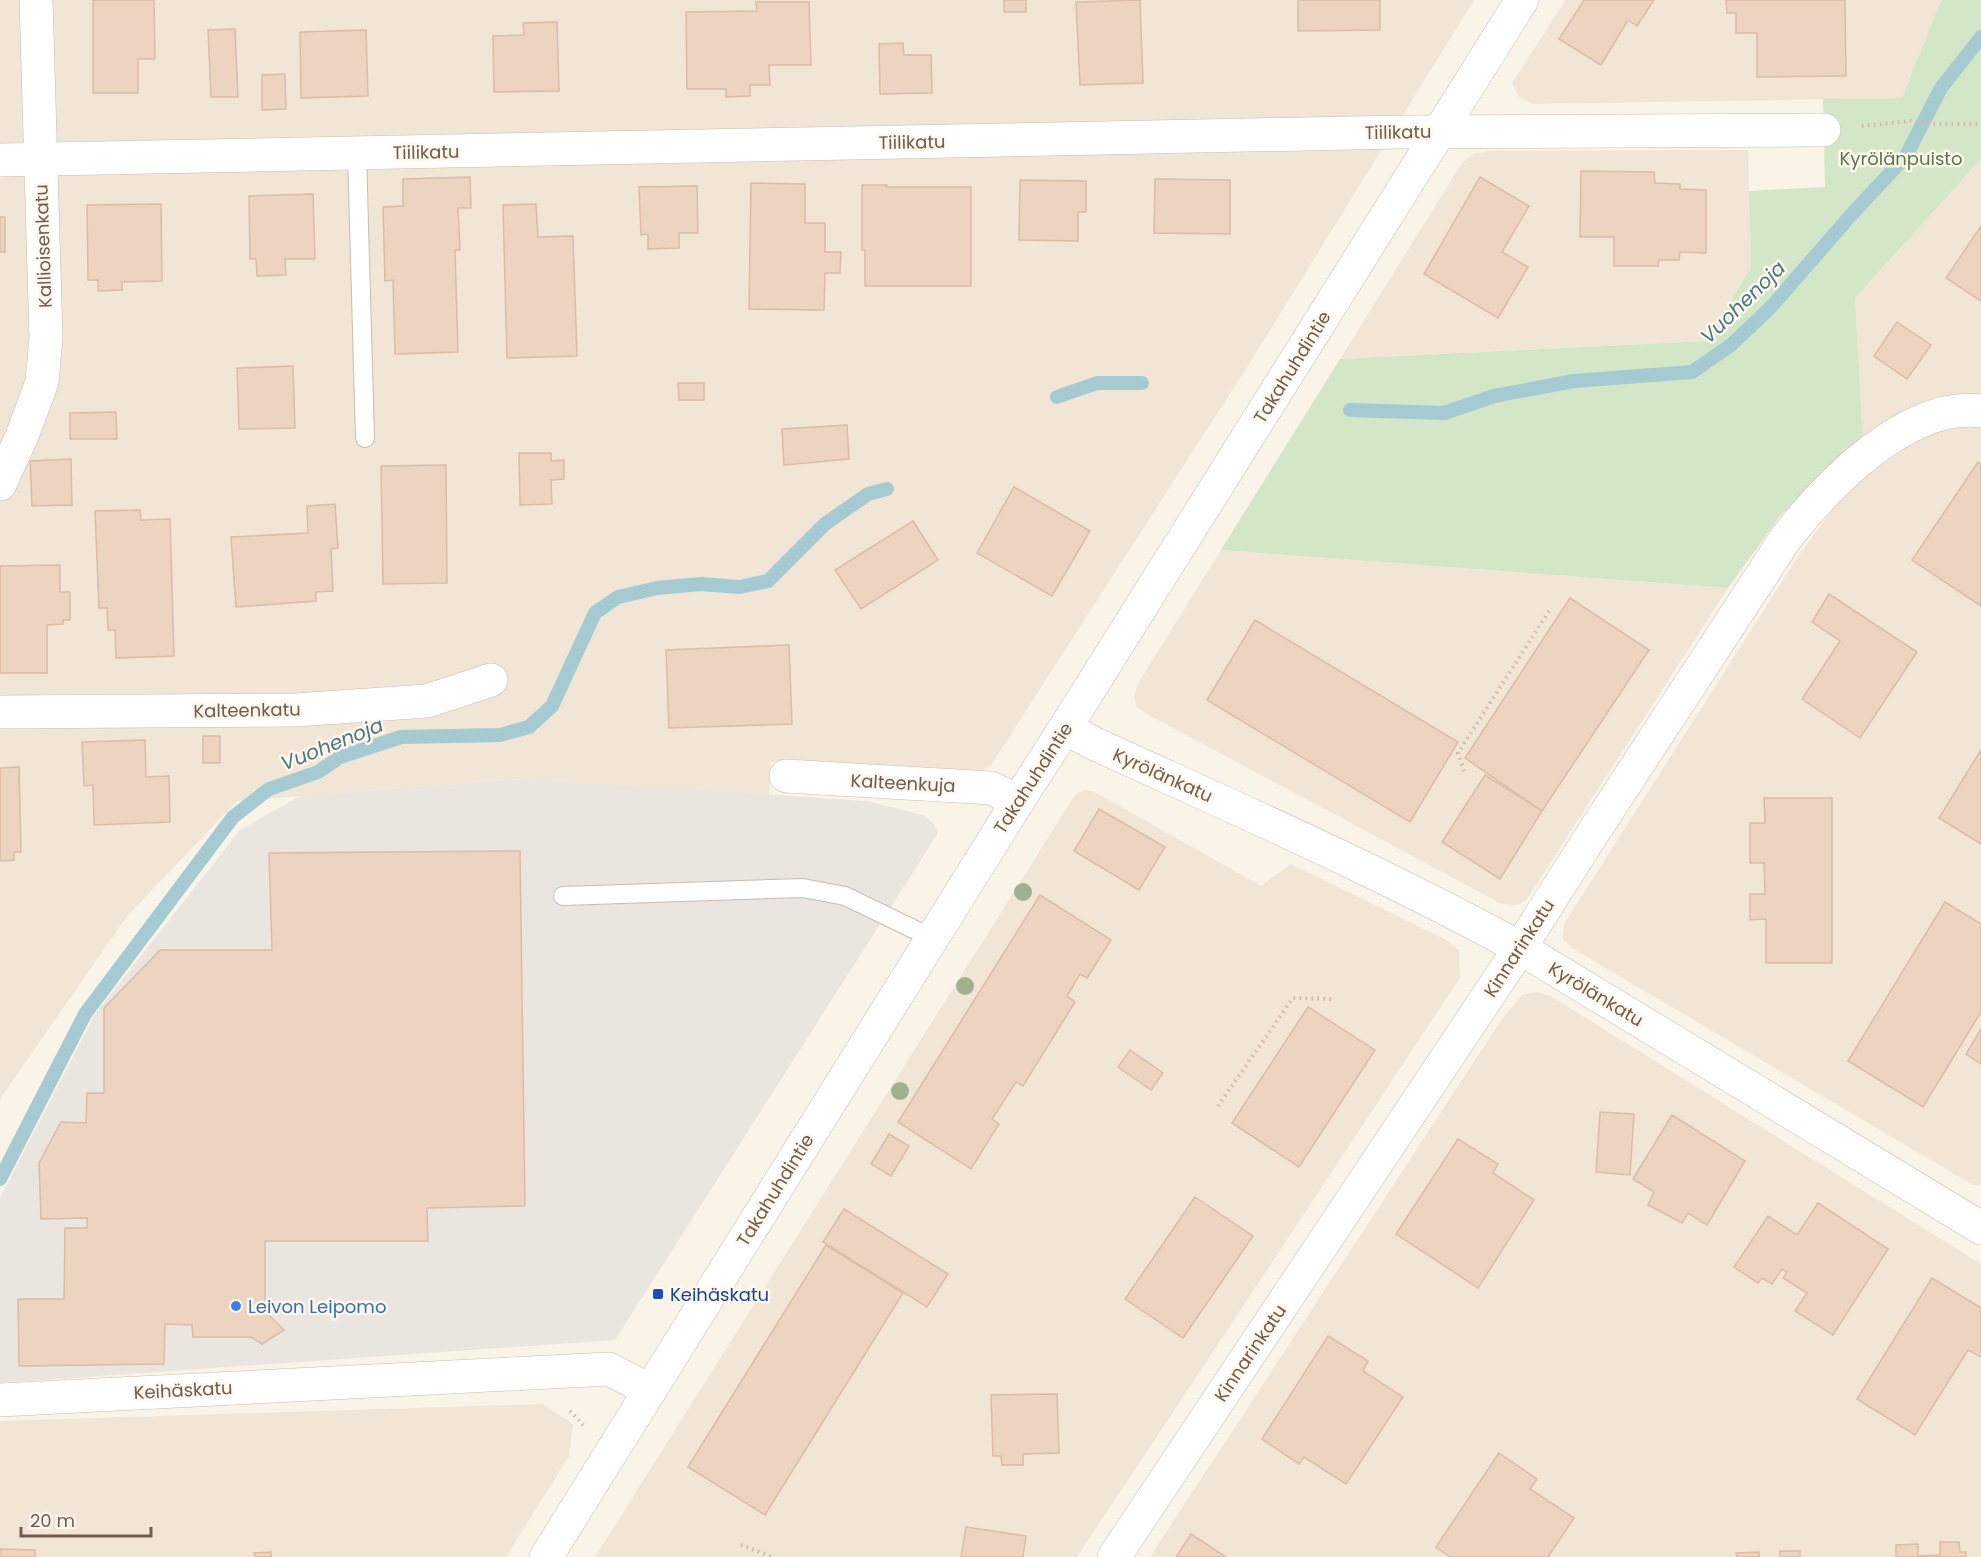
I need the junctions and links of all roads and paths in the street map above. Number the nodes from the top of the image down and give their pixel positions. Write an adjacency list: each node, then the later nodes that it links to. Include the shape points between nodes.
1 (36, 0): 7 (street, Kallioisenkatu)
2 (1522, 0): 5 (street, Takahuhdintie)
3 (1981, 124): 4 (path, via 1910,121)
4 (1824, 130): 5 (street, Tiilikatu)
5 (1440, 132): 6 (street, Tiilikatu); 15 (street, Takahuhdintie)
6 (357, 153): 7 (street, Tiilikatu); 10 (lane)
7 (40, 159): 8 (street, Tiilikatu); 11 (street, Kallioisenkatu, via 46,338 42,382)
8 (0, 160)
9 (1981, 411): 21 (street, Kinnarinkatu, via 1953,411 1922,420 1901,432 1856,464 1807,511)
10 (365, 438)
11 (0, 484)
12 (1549, 610): 16 (path, via 1458,753)
13 (491, 680): 14 (street, Kalteenkatu, via 427,701 317,709)
14 (0, 712)
15 (1065, 728): 18 (street, Takahuhdintie); 21 (street, Kyrölänkatu, via 1462,916)
16 (1464, 771)
17 (786, 776): 18 (street, Kalteenkuja, via 991,788)
18 (1018, 801): 20 (street, Takahuhdintie)
19 (563, 896): 20 (lane, via 803,888 845,896)
20 (932, 938): 25 (street, Takahuhdintie)
21 (1520, 948): 24 (street, Kyrölänkatu); 30 (street, Kinnarinkatu)
22 (1335, 999): 23 (path, via 1293,998)
23 (1218, 1106)
24 (1981, 1228)
25 (649, 1390): 26 (street, Keihäskatu, via 609,1370); 28 (street, Takahuhdintie)
26 (0, 1400)
27 (741, 1545): 29 (path)
28 (546, 1557)
29 (772, 1557)
30 (1114, 1557)

